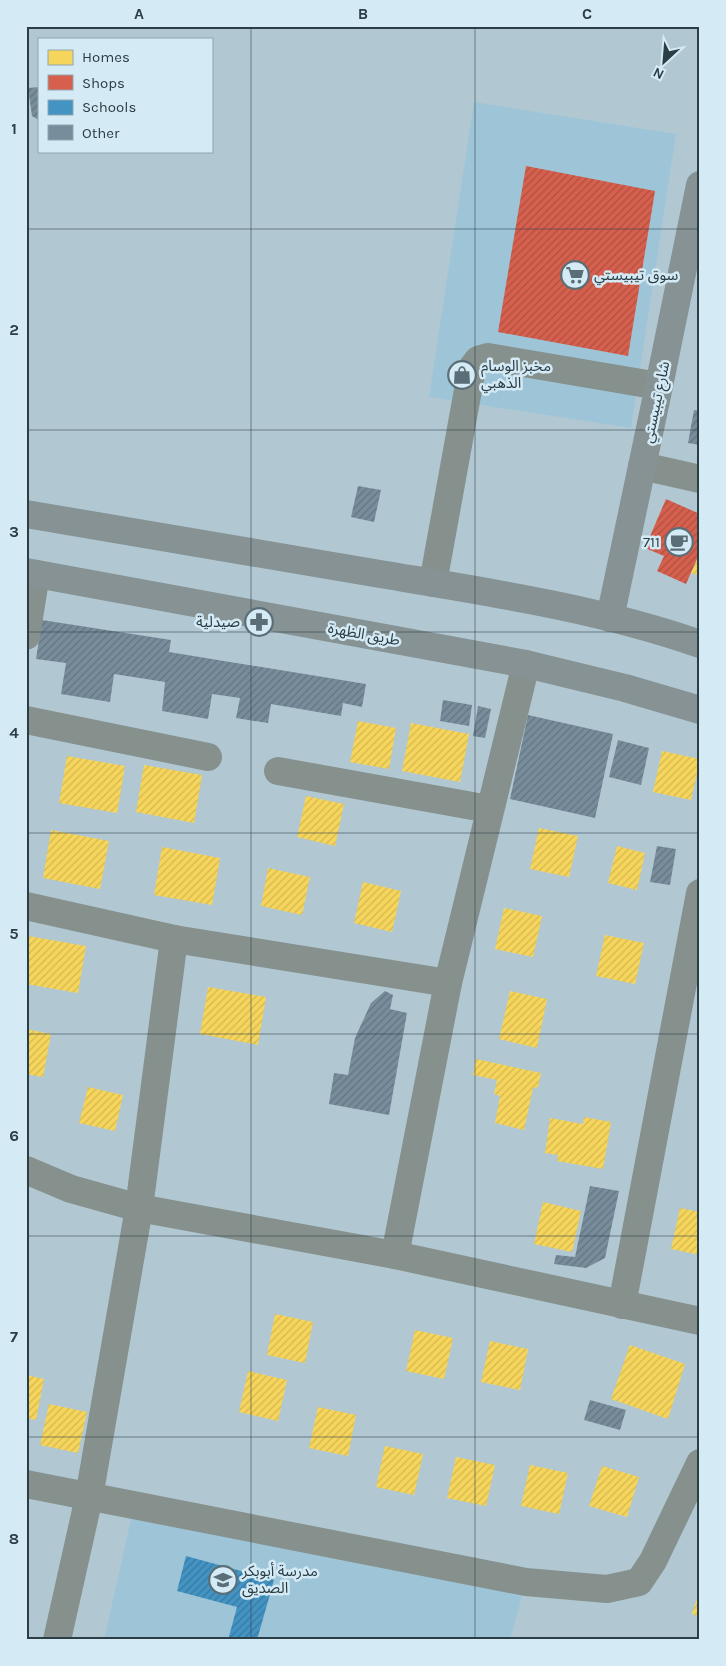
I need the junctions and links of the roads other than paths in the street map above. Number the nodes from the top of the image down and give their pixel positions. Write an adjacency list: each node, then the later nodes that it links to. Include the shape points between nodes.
1 (700, 185): 2 (main road, شارع تيبيستي)
2 (659, 386): 3 (main road, شارع تيبيستي); 7 (street, via 488,357 478,360 472,368)
3 (642, 466): 4 (street); 8 (main road, شارع تيبيستي)
4 (700, 479)
5 (26, 514): 7 (main road)
6 (31, 573): 9 (street); 11 (main road, طريق الظهرة)
7 (433, 583): 8 (main road)
8 (610, 618): 10 (main road)
9 (26, 636)
10 (700, 644)
11 (526, 664): 12 (main road, طريق الظهرة); 16 (street)
12 (700, 710)
13 (26, 720): 14 (street)
14 (208, 757)
15 (278, 771): 16 (street)
16 (489, 808): 20 (street)
17 (700, 893): 24 (street)
18 (26, 906): 19 (street)
19 (174, 939): 20 (street); 22 (street)
20 (448, 983): 23 (street)
21 (26, 1170): 22 (street, via 71,1189)
22 (139, 1208): 23 (street); 28 (street)
23 (395, 1255): 24 (street)
24 (622, 1305): 25 (street)
25 (700, 1322)
26 (700, 1463): 28 (street, via 653,1561 639,1582 607,1589 526,1582)
27 (26, 1484): 28 (street)
28 (89, 1497): 29 (street)
29 (57, 1640)

